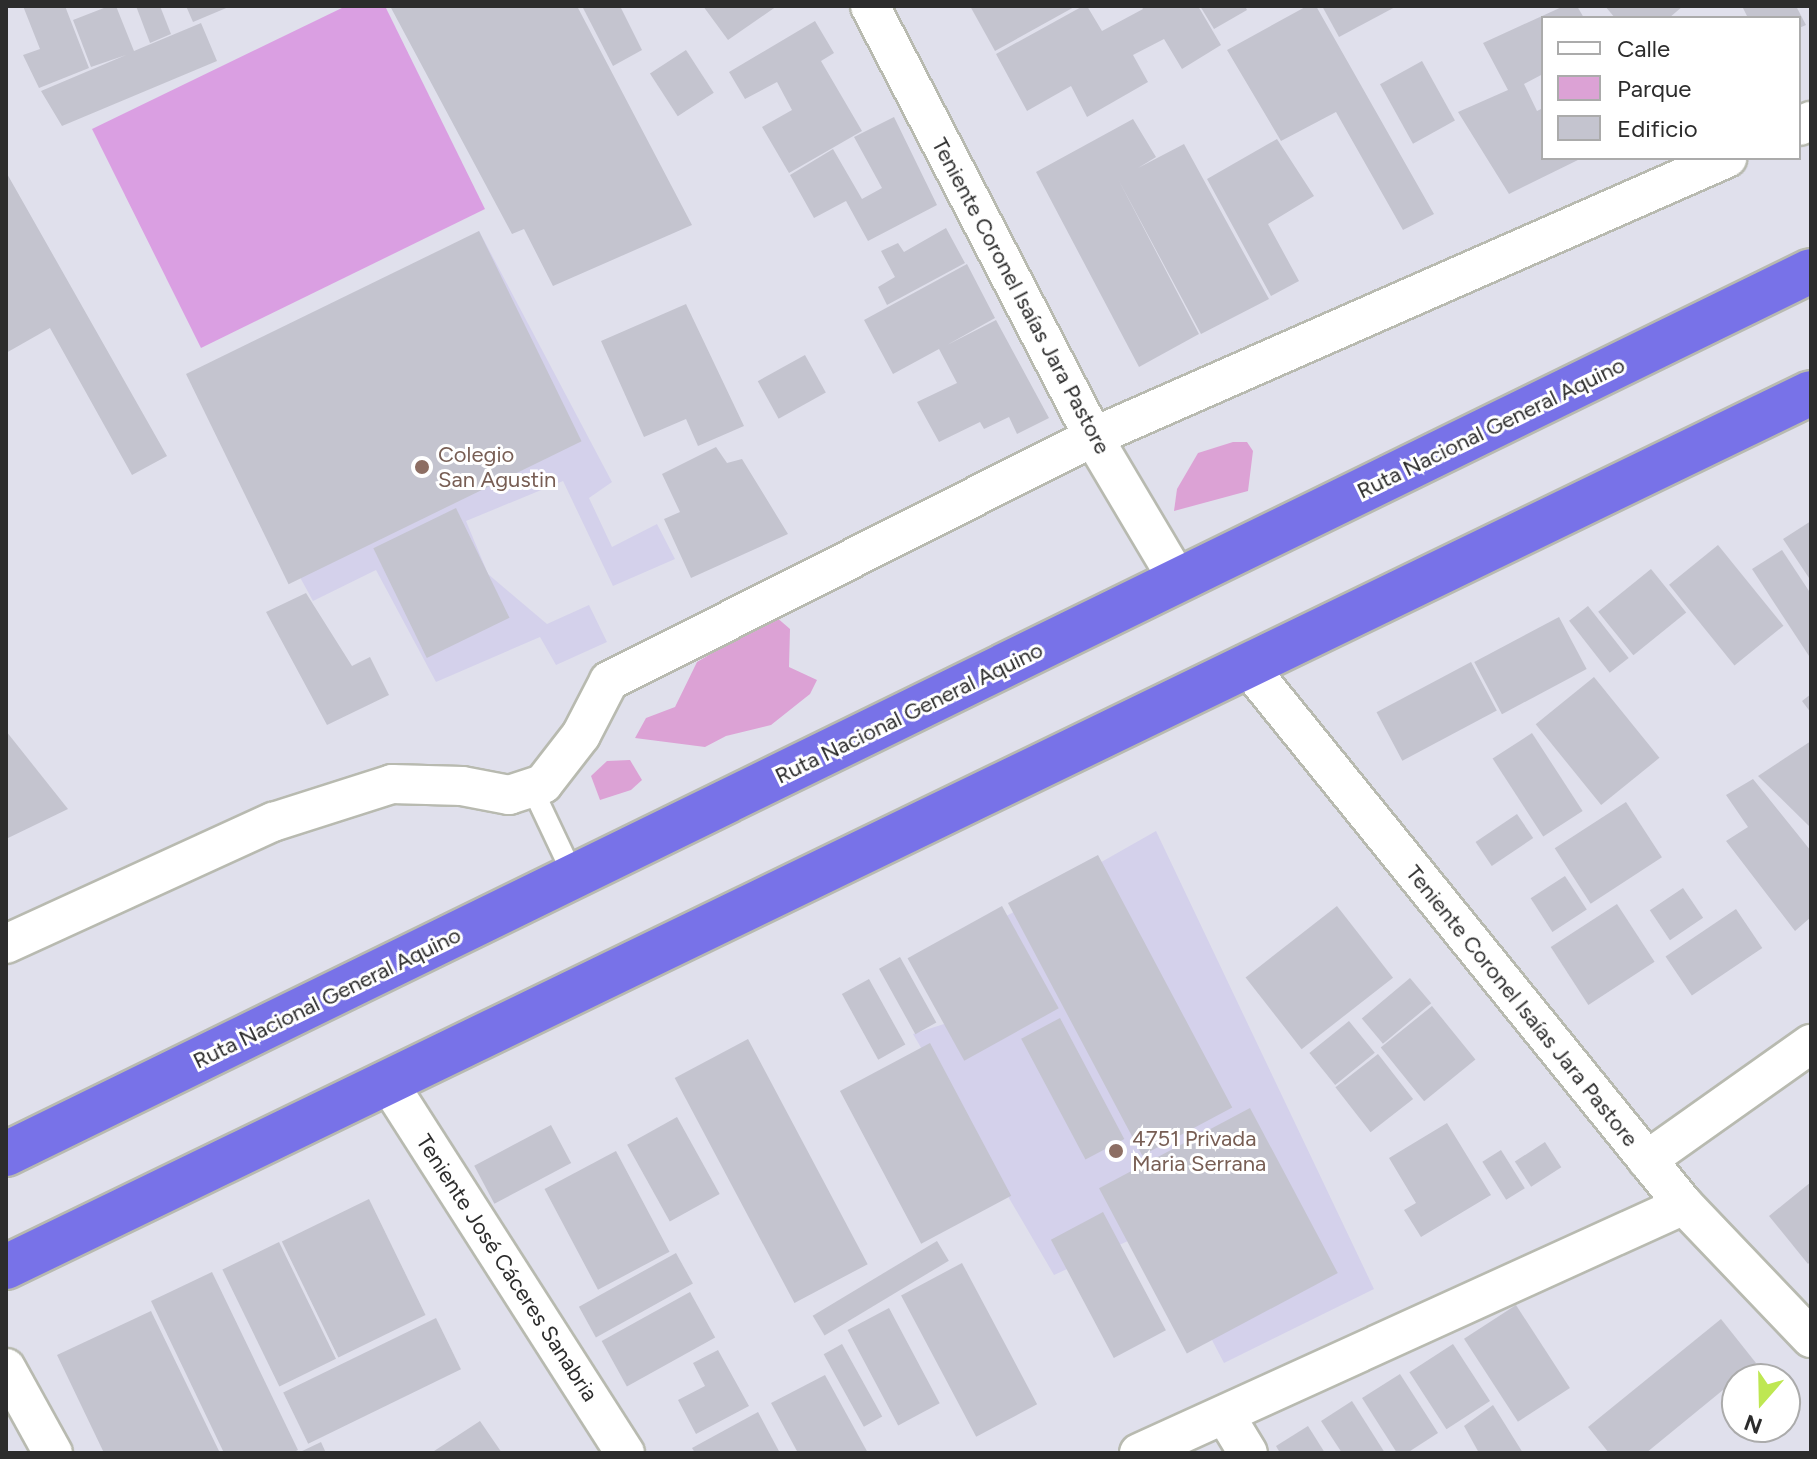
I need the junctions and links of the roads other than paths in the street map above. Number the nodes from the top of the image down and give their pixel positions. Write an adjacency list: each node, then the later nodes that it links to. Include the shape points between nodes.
1 (870, 6): 5 (street, Teniente Coronel Isaías Jara Pastore)
2 (1722, 160): 5 (street)
3 (1811, 271): 6 (highway, Ruta Nacional General Aquino)
4 (1811, 393): 7 (highway)
5 (1093, 437): 6 (street, Teniente Coronel Isaías Jara Pastore); 8 (street, via 609,681 581,735 543,784)
6 (1179, 582): 9 (highway, Ruta Nacional General Aquino)
7 (1246, 664): 12 (highway); 14 (street, Teniente Coronel Isaías Jara Pastore)
8 (532, 788): 9 (lane); 10 (street, via 509,795 462,786 392,784 273,822)
9 (574, 877): 13 (highway, Ruta Nacional General Aquino)
10 (6, 944)
11 (1811, 1044): 14 (street)
12 (389, 1084): 16 (highway); 21 (street, Teniente José Cáceres Sanabria)
13 (6, 1154)
14 (1647, 1160): 15 (street, Teniente Coronel Isaías Jara Pastore)
15 (1684, 1205): 17 (street, Teniente Coronel Isaías Jara Pastore); 19 (street)
16 (6, 1267)
17 (1811, 1338)
18 (6, 1368): 20 (street)
19 (1225, 1415): 22 (street); 23 (street)
20 (53, 1453)
21 (625, 1453)
22 (1139, 1453)
23 (1248, 1453)

